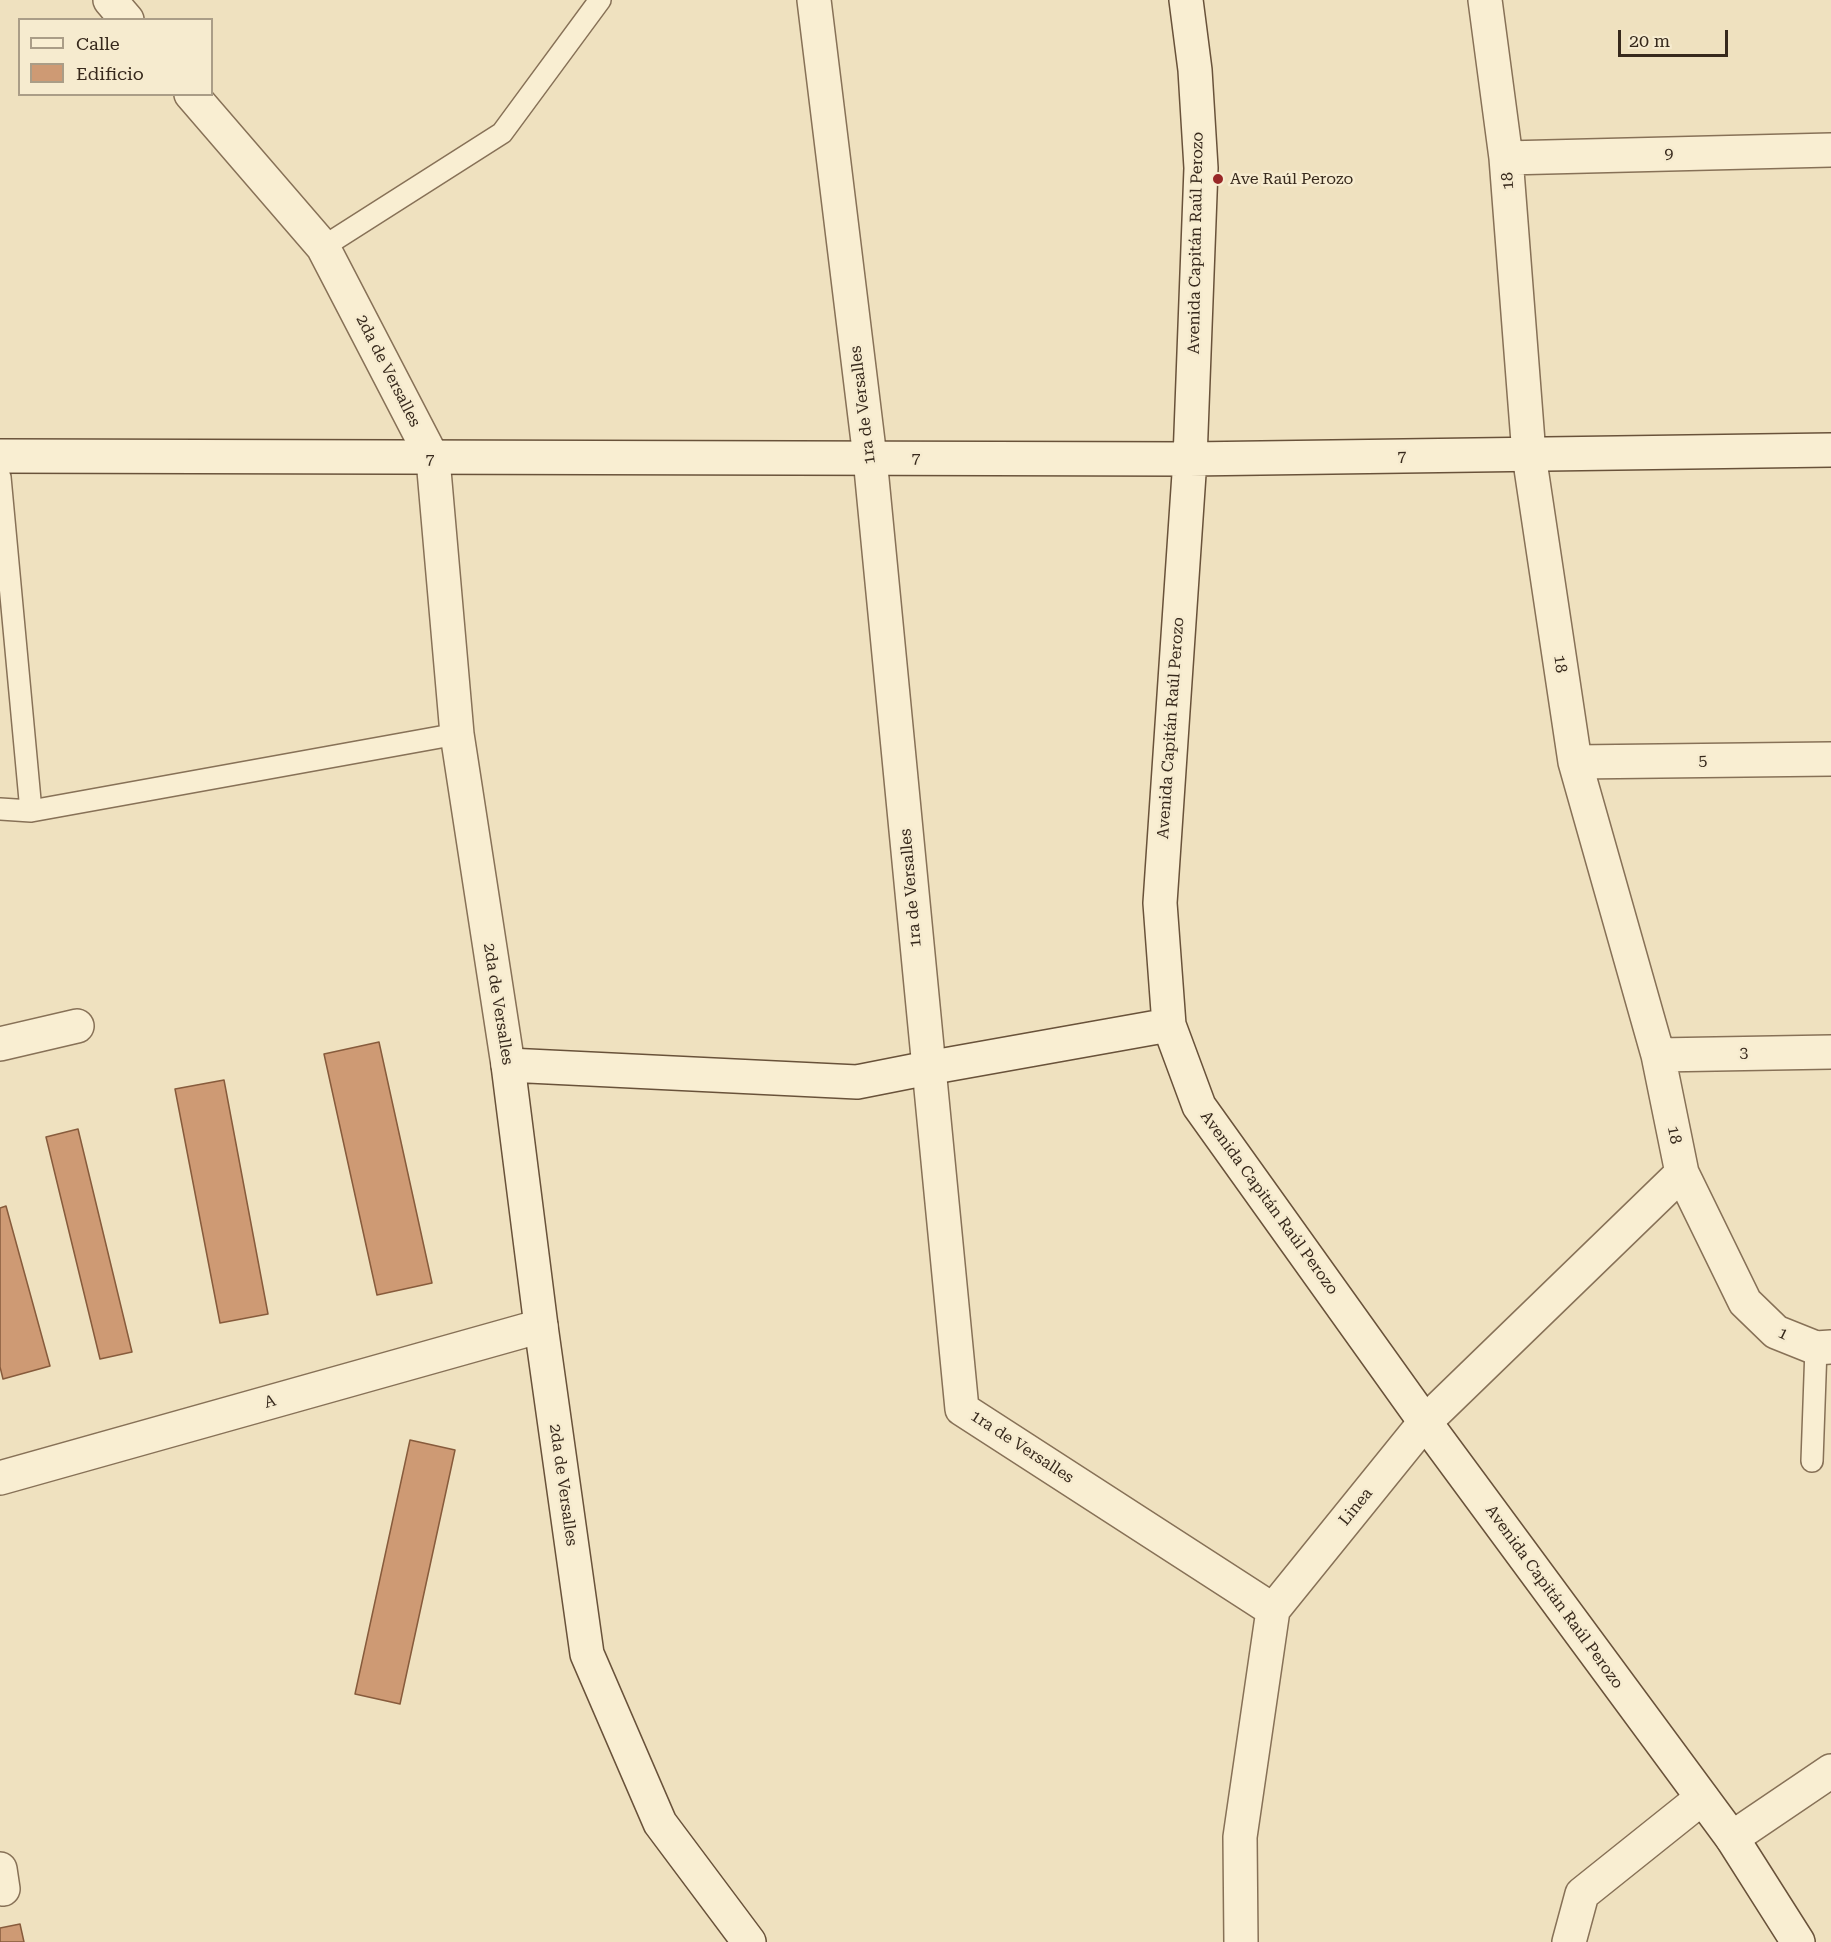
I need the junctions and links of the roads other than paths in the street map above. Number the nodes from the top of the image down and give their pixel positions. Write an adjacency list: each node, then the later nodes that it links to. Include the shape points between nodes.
1 (110, 0): 6 (street)
2 (600, 0): 10 (lane, via 502,133)
3 (814, 0): 14 (street, 1ra de Versalles)
4 (1186, 0): 16 (street, Avenida Capitán Raúl Perozo, via 1201,168)
5 (1485, 0): 9 (street, 18)
6 (125, 18)
7 (193, 96): 10 (street, 2da de Versalles)
8 (1831, 150): 9 (street, 9)
9 (1506, 158): 12 (street, 18)
10 (323, 247): 15 (street, 2da de Versalles)
11 (1831, 450): 12 (street, 7)
12 (1529, 455): 16 (street, 7); 20 (street, 18)
13 (0, 456): 15 (street, 7)
14 (870, 458): 15 (street, 7); 16 (street, 7); 29 (street, 1ra de Versalles)
15 (433, 459): 18 (street, 2da de Versalles)
16 (1190, 459): 23 (street, Avenida Capitán Raúl Perozo, via 1160,903)
17 (0, 477): 22 (lane)
18 (457, 734): 22 (lane); 28 (street, 2da de Versalles)
19 (1831, 759): 20 (street, 5)
20 (1575, 762): 27 (street, 18)
21 (0, 809): 22 (lane)
22 (32, 812)
23 (1169, 1025): 29 (street); 34 (street, Avenida Capitán Raúl Perozo, via 1199,1106)
24 (77, 1026): 25 (street)
25 (0, 1044)
26 (1831, 1052): 27 (street, 3)
27 (1658, 1054): 30 (street, 18)
28 (508, 1065): 29 (street, via 857,1082); 32 (street, 2da de Versalles)
29 (928, 1068): 37 (street, 1ra de Versalles, via 962,1409)
30 (1682, 1173): 31 (street, 18); 34 (street, Linea)
31 (1745, 1302): 33 (street, 1, via 1776,1332)
32 (541, 1326): 36 (street, A); 41 (street, 2da de Versalles, via 587,1654 660,1823)
33 (1823, 1348): 35 (lane)
34 (1425, 1422): 37 (street, Linea); 39 (street, Avenida Capitán Raúl Perozo)
35 (1812, 1461)
36 (0, 1478)
37 (1274, 1610): 42 (street, via 1240,1837)
38 (1831, 1772): 40 (street)
39 (1702, 1798): 40 (street, Avenida Capitán Raúl Perozo); 43 (street, via 1582,1894)
40 (1732, 1838): 44 (street, Avenida Capitán Raúl Perozo)
41 (749, 1942)
42 (1241, 1942)
43 (1569, 1942)
44 (1798, 1942)

